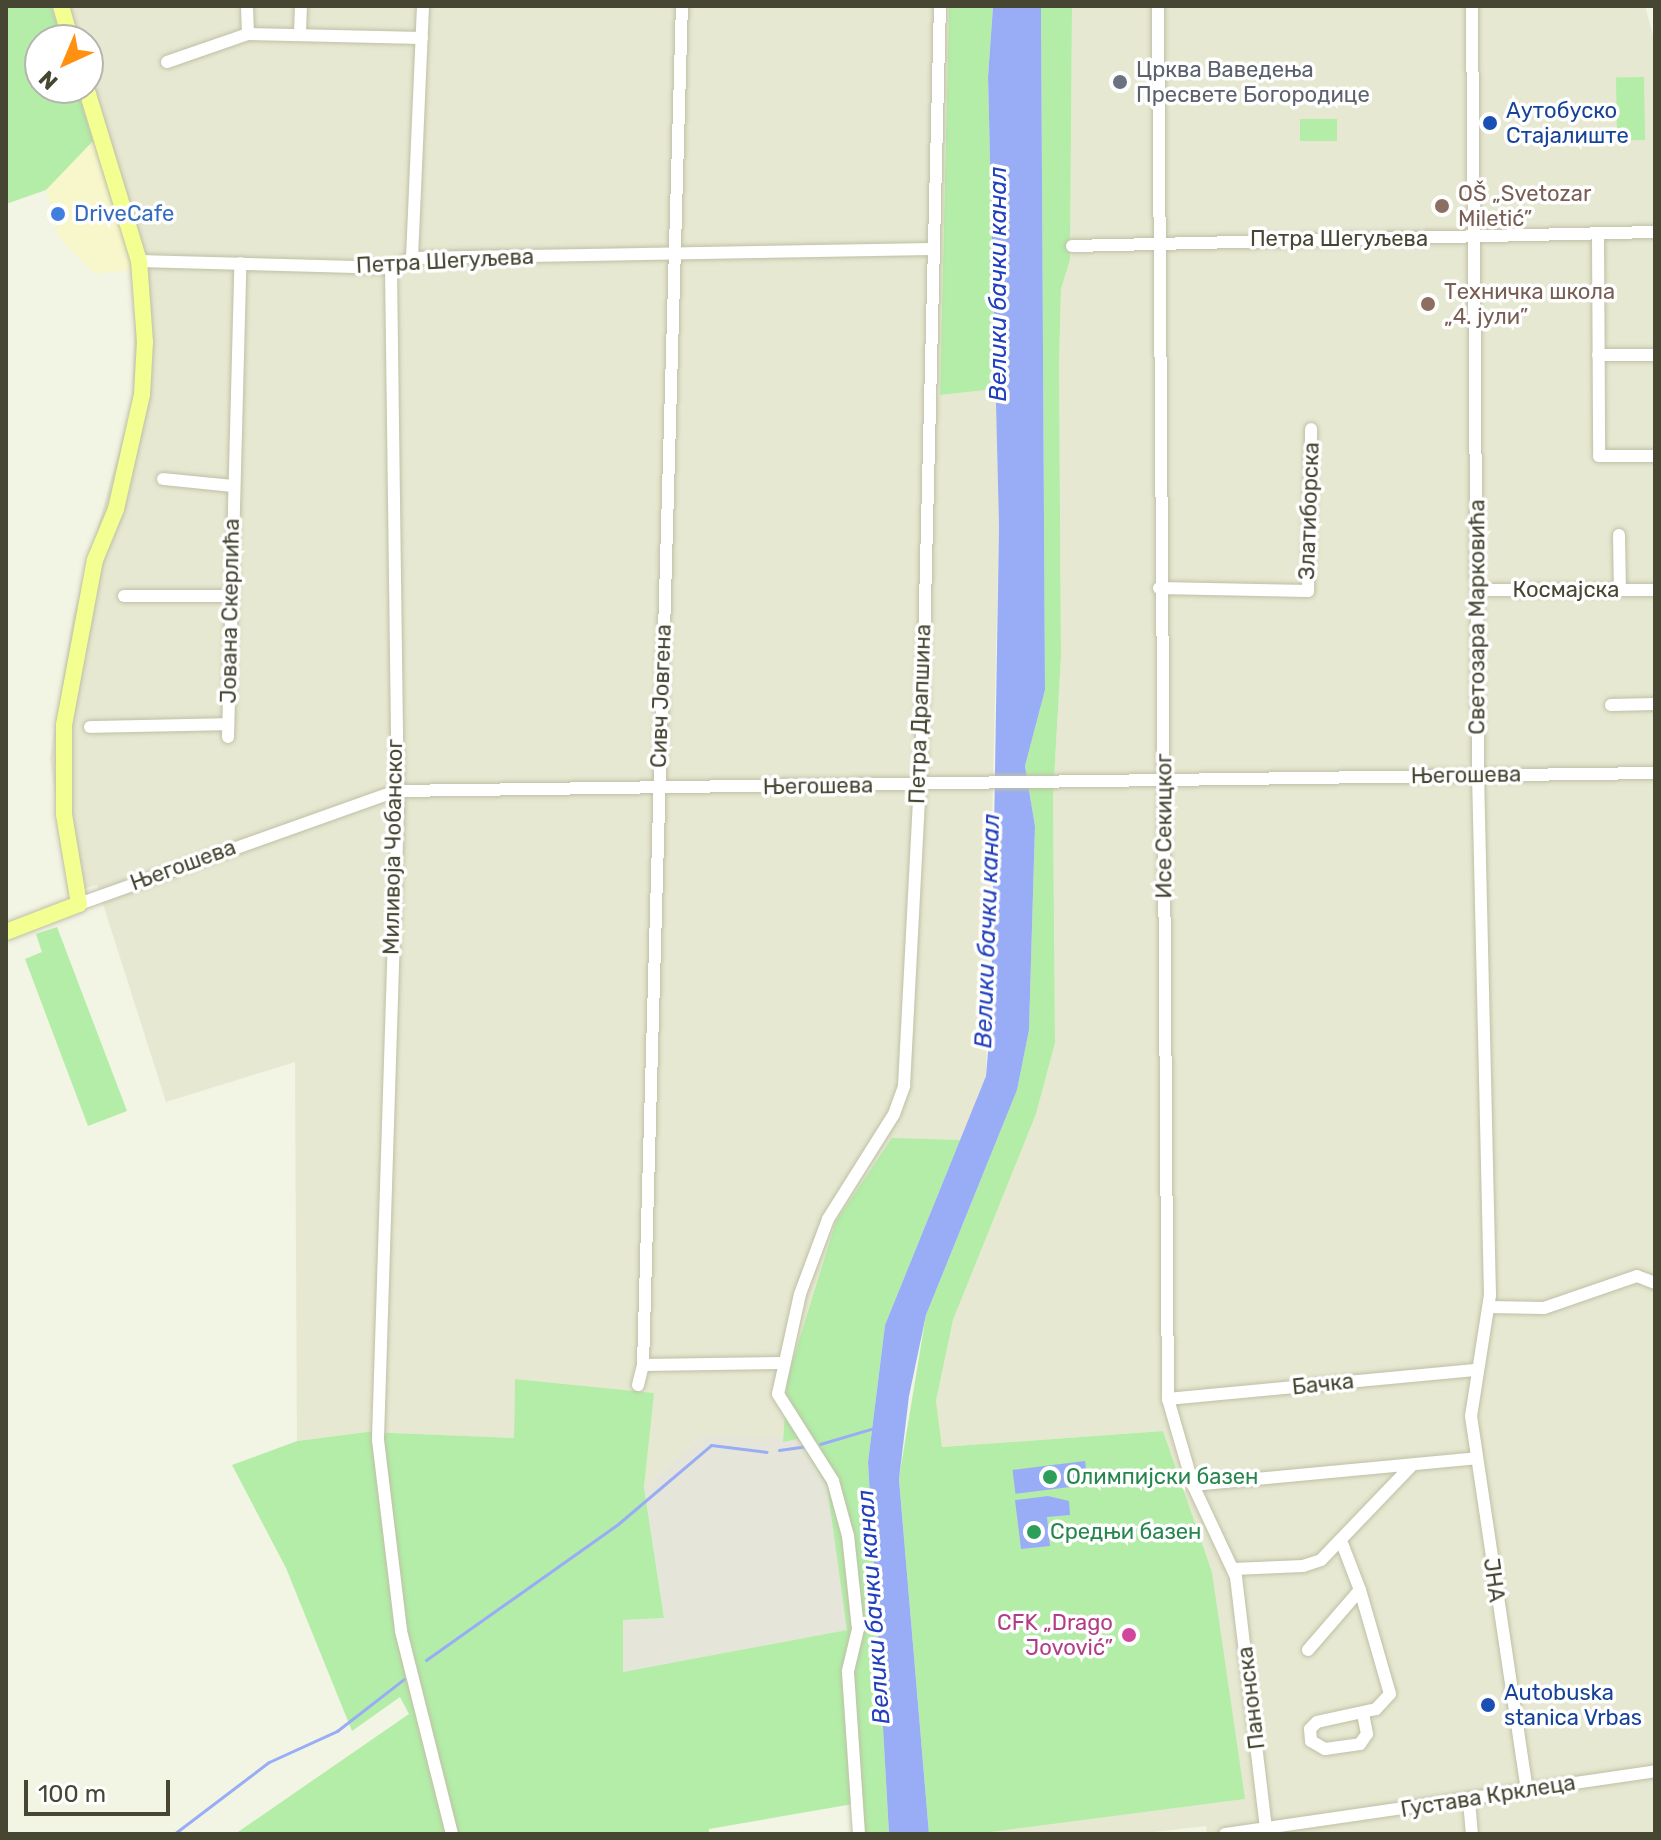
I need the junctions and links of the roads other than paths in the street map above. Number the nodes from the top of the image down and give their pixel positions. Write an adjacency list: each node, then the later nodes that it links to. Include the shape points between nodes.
1 (247, 6): 9 (street)
2 (301, 6): 8 (street)
3 (423, 6): 10 (street)
4 (682, 6): 19 (street, Сивч Јовгена)
5 (940, 6): 18 (street, Петра Драпшина)
6 (1158, 6): 16 (street, Исе Секицког)
7 (1472, 6): 15 (street, Светозара Марковића)
8 (300, 33): 9 (street); 10 (street)
9 (248, 34): 11 (street, via 180,53)
10 (422, 38): 20 (street)
11 (167, 62)
12 (91, 104): 21 (main road)
13 (1655, 232): 14 (street, Петра Шегуљева)
14 (1598, 234): 15 (street, Петра Шегуљева); 24 (street)
15 (1476, 237): 16 (street, Петра Шегуљева); 32 (street, Светозара Марковића)
16 (1163, 240): 17 (street, Петра Шегуљева); 31 (street, Исе Секицког)
17 (1072, 246)
18 (932, 249): 19 (street, Петра Шегуљева); 43 (street, Петра Драпшина)
19 (674, 254): 20 (street, Петра Шегуљева); 44 (street, Сивч Јовгена)
20 (412, 258): 23 (street, Петра Шегуљева)
21 (139, 261): 22 (street, Петра Шегуљева); 46 (main road, via 145,342 142,395 116,509 95,560 64,725 64,814)
22 (240, 263): 23 (street, Петра Шегуљева); 29 (street, Јована Скерлића)
23 (391, 268): 45 (street, Миливоја Чобанског)
24 (1598, 355): 25 (street); 27 (street, via 1599,456)
25 (1655, 355)
26 (1311, 429): 31 (street, Златиборска, via 1308,591)
27 (1655, 456)
28 (163, 479): 29 (street, Јована Скерлића)
29 (232, 486): 36 (street, Јована Скерлића)
30 (1619, 535): 33 (street)
31 (1159, 588): 42 (street, Исе Секицког)
32 (1477, 590): 33 (street, Космајска); 41 (street, Светозара Марковића)
33 (1620, 590): 34 (street, Космајска)
34 (1655, 590)
35 (124, 596): 36 (street)
36 (231, 596): 39 (street, Јована Скерлића, via 228,731)
37 (1655, 704): 38 (street)
38 (1611, 705)
39 (90, 727)
40 (1655, 773): 41 (street, Његошева)
41 (1478, 774): 42 (street, Његошева); 49 (street, Светозара Марковића)
42 (1163, 782): 43 (street, Његошева); 54 (street, Исе Секицког)
43 (919, 785): 44 (street, Његошева); 50 (street, Петра Драпшина, via 904,1086 894,1114 828,1219)
44 (658, 788): 45 (street, Његошева); 51 (street, Сивч Јовгена)
45 (396, 791): 46 (street, Његошева); 67 (street, Миливоја Чобанског, via 378,1425 401,1631)
46 (79, 904): 47 (main road, Његошева)
47 (6, 932)
48 (1653, 1276): 49 (street, via 1623,1279 1544,1308)
49 (1489, 1307): 52 (street, Светозара Марковића)
50 (782, 1363): 51 (street); 68 (street, Петра Драпшина, via 778,1394 833,1481 848,1536 858,1629 848,1671)
51 (643, 1365): 53 (street, Сивч Јовгена)
52 (1477, 1370): 54 (street, Бачка); 55 (street, ЈНА, via 1471,1407)
53 (638, 1385)
54 (1169, 1405): 57 (street, Панонска)
55 (1476, 1458): 56 (street); 64 (street, ЈНА)
56 (1412, 1465): 57 (street); 58 (street)
57 (1193, 1485): 59 (street, Панонска)
58 (1342, 1543): 59 (street, via 1303,1566); 60 (street)
59 (1233, 1569): 66 (street, Панонска)
60 (1360, 1590): 61 (street); 62 (street, via 1390,1690 1386,1701)
61 (1308, 1650)
62 (1363, 1713): 62 (street, via 1317,1722 1310,1729 1311,1741 1325,1749 1360,1744 1367,1737)
63 (1655, 1771): 64 (street, Густава Крклеца)
64 (1527, 1790): 65 (street, Густава Крклеца)
65 (1469, 1801): 66 (street, Густава Крклеца); 70 (street)
66 (1266, 1828): 69 (street, Густава Крклеца)
67 (452, 1834)
68 (859, 1834)
69 (1225, 1834)
70 (1472, 1834)

